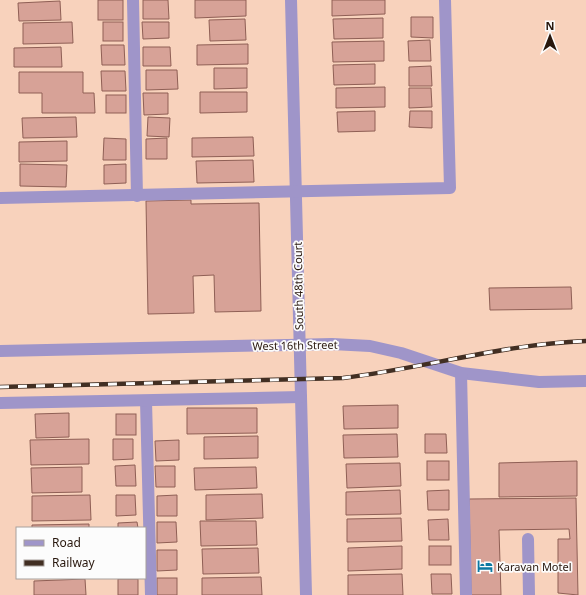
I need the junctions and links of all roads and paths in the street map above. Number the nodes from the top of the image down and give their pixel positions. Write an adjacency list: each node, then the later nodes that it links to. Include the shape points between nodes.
1 (132, 0): 5 (street)
2 (291, 0): 4 (street, South 48th Court)
3 (445, 0): 4 (street, via 450,188)
4 (296, 193): 5 (street); 7 (street, South 48th Court)
5 (137, 196): 6 (street)
6 (0, 198)
7 (300, 345): 8 (street, West 16th Street); 9 (street, West 16th Street, via 370,346 428,361); 11 (street, South 48th Court)
8 (0, 351)
9 (461, 373): 10 (street, West 16th Street, via 539,382); 17 (street)
10 (586, 382)
11 (301, 397): 12 (street); 16 (street, South 48th Court)
12 (146, 401): 13 (street); 15 (street)
13 (0, 403)
14 (528, 539): 18 (street)
15 (151, 595)
16 (306, 595)
17 (466, 595)
18 (529, 595)

